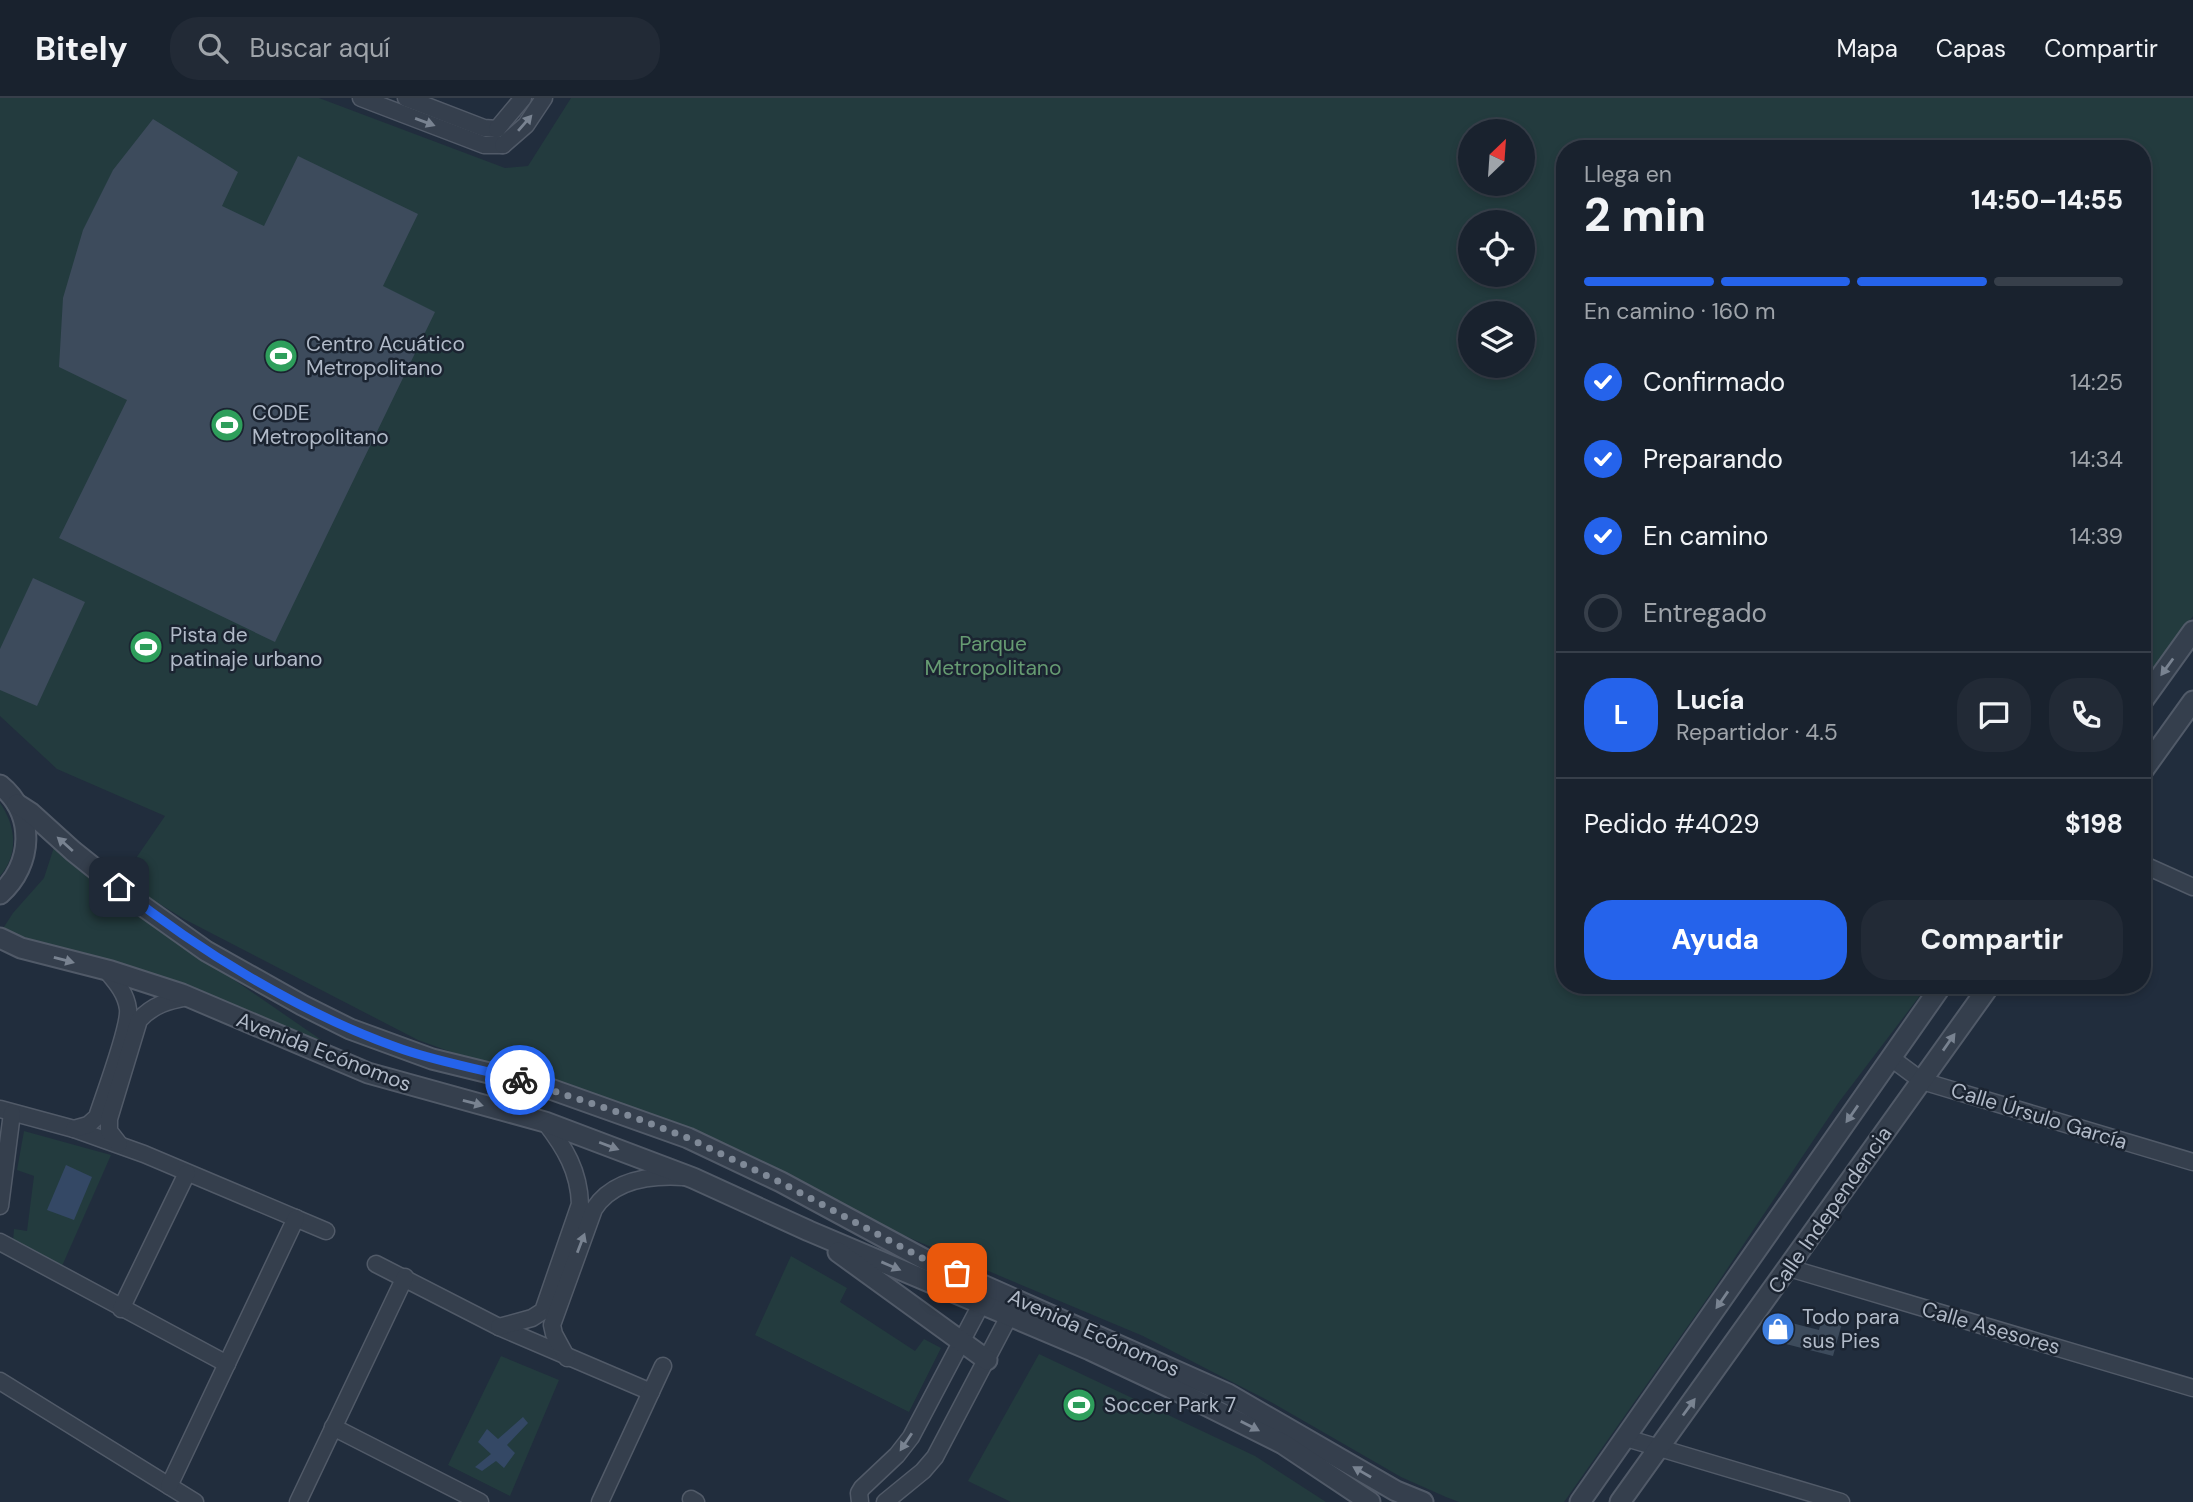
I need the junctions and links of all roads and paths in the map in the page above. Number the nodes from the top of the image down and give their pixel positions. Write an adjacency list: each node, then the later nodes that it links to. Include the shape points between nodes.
1 (361, 98): 5 (street, one-way to 5, via 484,145)
2 (406, 98): 5 (street)
3 (523, 98): 5 (street)
4 (544, 98): 5 (street, one-way to 4, via 526,125)
5 (500, 137)
6 (2193, 631): 7 (street, one-way to 7)
7 (2151, 689)
8 (2193, 701): 9 (street)
9 (2151, 759)
10 (0, 786): 11 (street, Avenida Ecónomos)
11 (17, 804): 14 (street, via 27,841 24,860); 20 (street, Avenida Ecónomos, one-way to 11, via 350,1029 206,951 133,899)
12 (2151, 868): 13 (street)
13 (2193, 887)
14 (0, 894)
15 (0, 938): 16 (street, Avenida Ecónomos, one-way to 16, via 21,948)
16 (106, 970): 19 (street, Avenida Ecónomos); 26 (street, via 125,998 127,1018 97,1117)
17 (1936, 994): 21 (street, Calle Independencia)
18 (1984, 994): 22 (street, Calle Independencia, one-way to 18)
19 (188, 997): 23 (street, Avenida Ecónomos); 27 (street, via 155,1006 139,1020 109,1119 109,1131)
20 (416, 1054): 23 (street); 31 (street, Avenida Ecónomos, via 542,1086 636,1118)
21 (1891, 1058): 22 (street, Calle Úrsulo García); 55 (street, Calle Independencia, one-way to 55)
22 (1922, 1081): 28 (street, Calle Úrsulo García); 39 (street, Calle Independencia)
23 (407, 1086): 25 (street, Avenida Ecónomos, one-way to 25)
24 (6, 1111): 26 (street); 32 (street)
25 (545, 1122): 30 (street, Avenida Ecónomos, one-way to 30); 44 (street, via 572,1161 580,1204 544,1311)
26 (74, 1129): 27 (street)
27 (119, 1144): 29 (street)
28 (2193, 1162)
29 (187, 1173): 33 (street); 43 (street)
30 (693, 1178): 34 (street, Avenida Ecónomos); 46 (street, one-way to 30, via 552,1325 594,1209 612,1190 640,1179)
31 (798, 1191): 34 (street); 41 (street, Avenida Ecónomos)
32 (0, 1206)
33 (296, 1219): 35 (street); 48 (street)
34 (784, 1219): 36 (street, Avenida Ecónomos)
35 (326, 1231)
36 (809, 1231): 41 (street, Avenida Ecónomos, one-way to 41); 45 (street)
37 (0, 1242): 43 (street)
38 (376, 1264): 40 (street)
39 (1789, 1268): 51 (street, Calle Asesores); 56 (street, Calle Independencia, one-way to 39)
40 (405, 1277): 44 (street); 54 (street)
41 (985, 1296): 42 (street, Avenida Ecónomos); 45 (street)
42 (1014, 1308): 47 (street); 53 (street, Avenida Ecónomos, via 1090,1350)
43 (121, 1309): 48 (street)
44 (499, 1327): 46 (street)
45 (962, 1342): 47 (street); 62 (street, one-way to 62, via 911,1437 862,1489)
46 (568, 1358): 52 (street)
47 (987, 1360): 63 (street, via 935,1457)
48 (227, 1364): 57 (street)
49 (663, 1366): 52 (street)
50 (0, 1381): 57 (street)
51 (2193, 1388)
52 (651, 1392): 61 (street)
53 (1223, 1402): 64 (street, Avenida Ecónomos, one-way to 64); 65 (street, Avenida Ecónomos, one-way to 53)
54 (333, 1427): 59 (street); 60 (street)
55 (1626, 1438): 56 (street); 66 (street, Calle Independencia)
56 (1661, 1448): 67 (street, Calle Independencia); 68 (street)
57 (169, 1486): 58 (street)
58 (195, 1502)
59 (298, 1502)
60 (480, 1502)
61 (600, 1502)
62 (860, 1502)
63 (885, 1502)
64 (1370, 1502)
65 (1423, 1502)
66 (1580, 1502)
67 (1620, 1502)
68 (1841, 1502)

